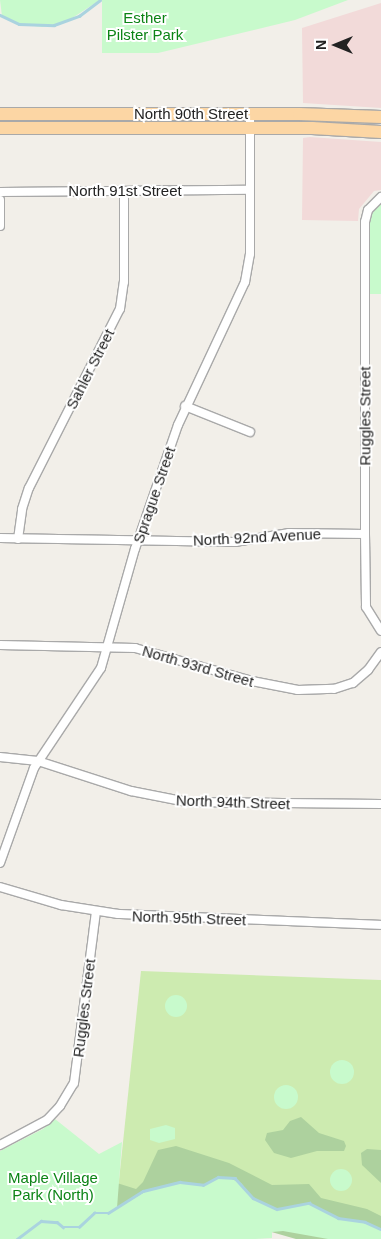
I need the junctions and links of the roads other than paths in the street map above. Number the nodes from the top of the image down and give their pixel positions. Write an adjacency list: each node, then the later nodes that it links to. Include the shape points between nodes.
1 (0, 114): 2 (main road, North 90th Street)
2 (250, 114): 3 (main road, North 90th Street); 5 (street, Sprague Street)
3 (381, 117)
4 (0, 128): 5 (main road, North 90th Street)
5 (250, 128): 6 (main road, North 90th Street); 7 (street, Sprague Street)
6 (381, 132)
7 (250, 190): 8 (street, North 91st Street); 13 (street, Sprague Street, via 250,254 245,282)
8 (124, 191): 9 (street, North 91st Street); 17 (street, Sahler Street, via 124,282 120,308 29,488)
9 (0, 192)
10 (378, 199): 15 (street, Ruggles Street, via 368,210 365,222)
11 (0, 200): 12 (street)
12 (0, 226)
13 (185, 406): 14 (street); 18 (street, Sprague Street)
14 (250, 432)
15 (365, 534): 18 (street, North 92nd Avenue, via 289,533 235,542); 19 (street, Ruggles Street, via 366,607)
16 (0, 538): 17 (street, North 92nd Avenue)
17 (18, 538): 18 (street, North 92nd Avenue)
18 (138, 540): 21 (street, Sprague Street)
19 (381, 631)
20 (0, 645): 21 (street, North 93rd Street)
21 (107, 647): 22 (street, North 93rd Street, via 155,651 252,681 298,690 334,689 353,683); 24 (street, Sprague Street, via 92,684)
22 (381, 652)
23 (0, 756): 24 (street, North 94th Street)
24 (38, 761): 25 (street, North 94th Street, via 131,791 187,802); 26 (street, Sprague Street)
25 (381, 804)
26 (0, 863)
27 (0, 887): 28 (street, North 95th Street)
28 (96, 912): 29 (street, North 95th Street); 30 (street, Ruggles Street, via 78,1067 63,1102 40,1124)
29 (381, 925)
30 (0, 1145)

